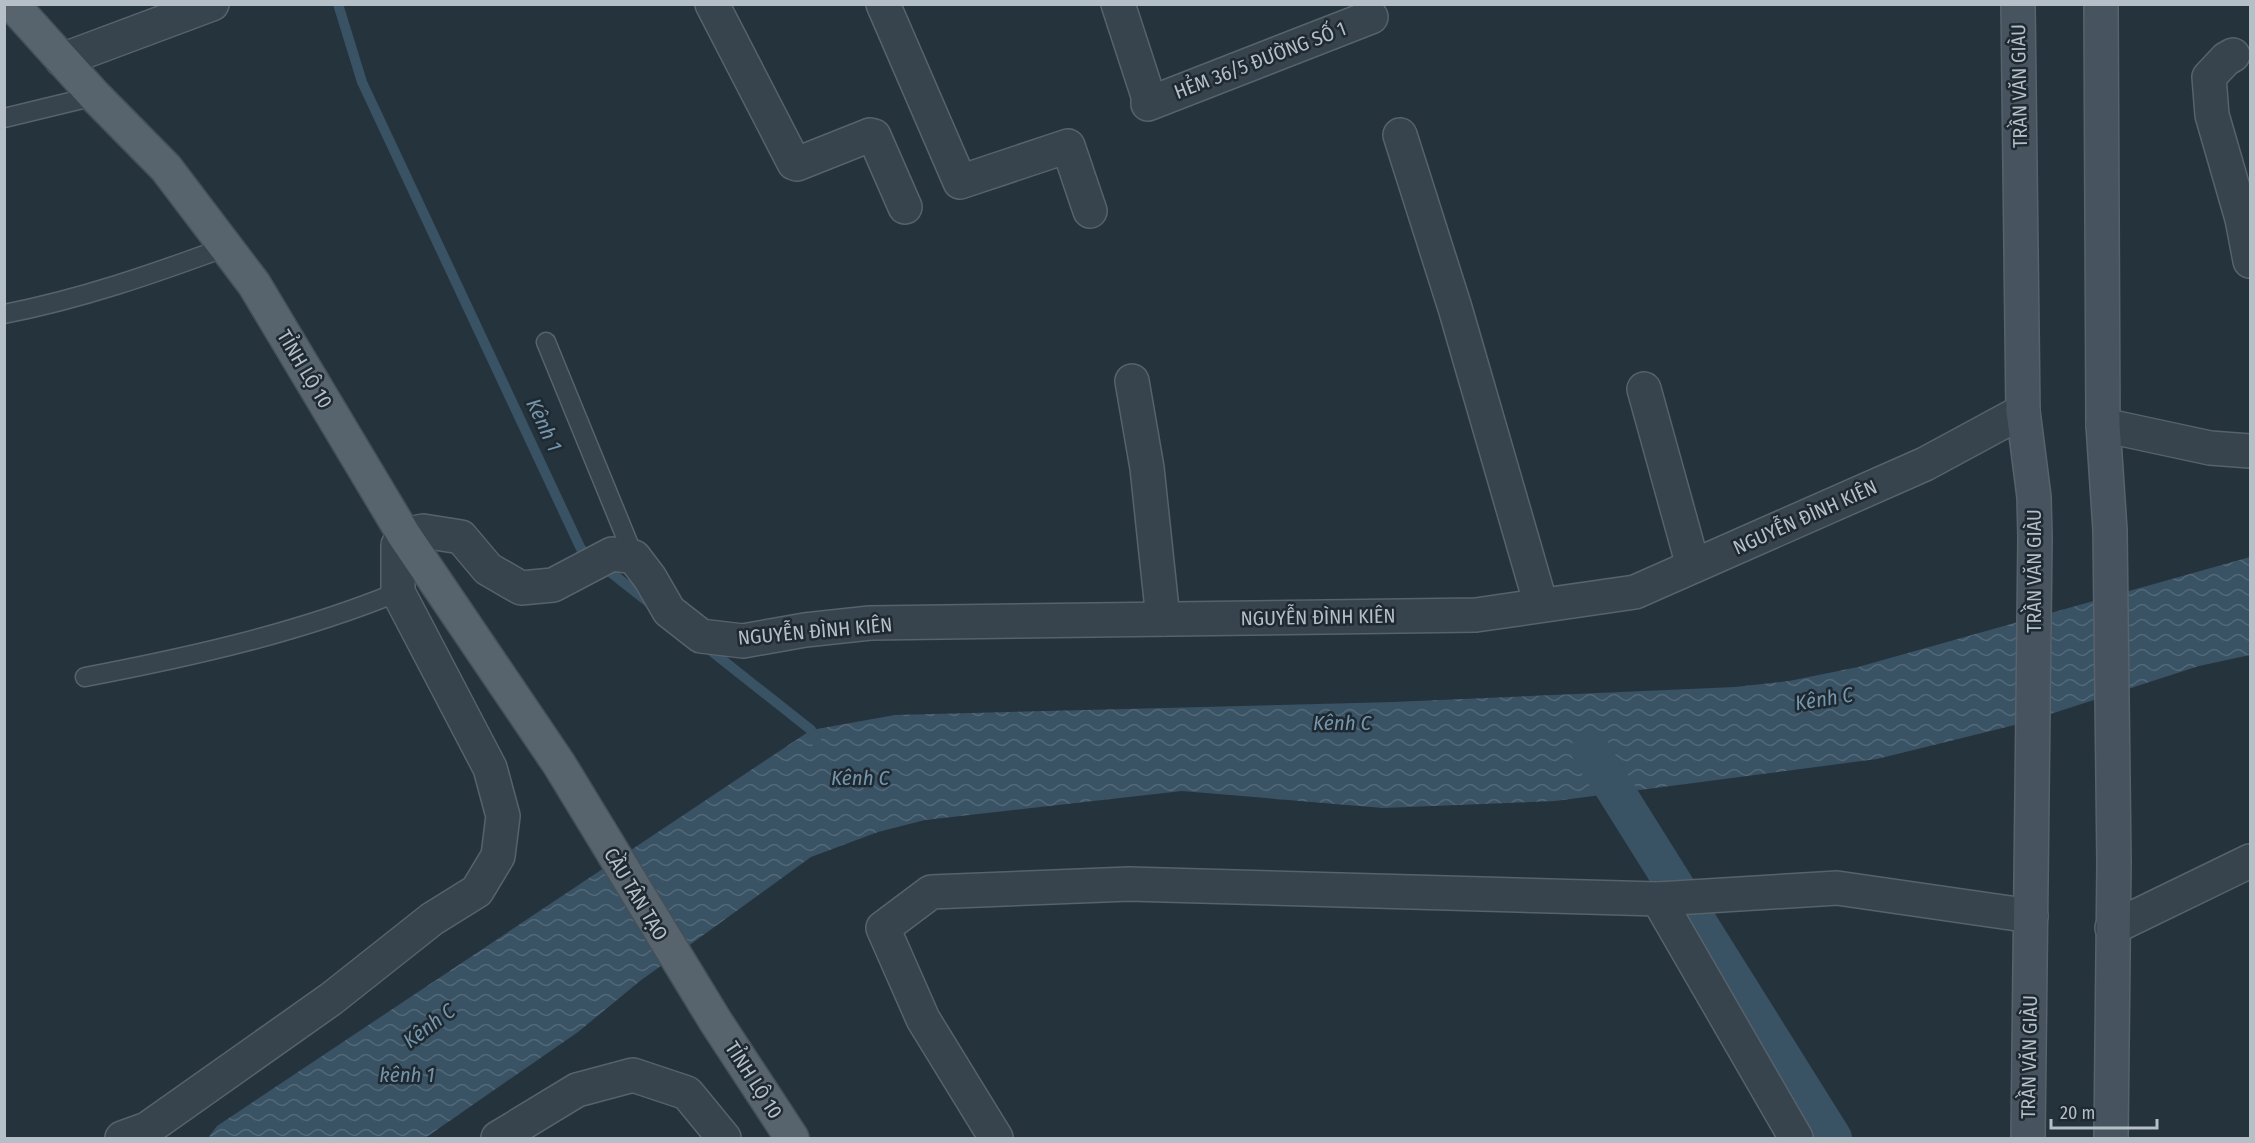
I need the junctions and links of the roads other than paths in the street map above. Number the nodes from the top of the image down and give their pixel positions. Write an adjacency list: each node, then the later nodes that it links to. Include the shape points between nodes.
1 (12, 4): 10 (main road, TỈNH LỘ 10)
2 (212, 4): 10 (street)
3 (712, 4): 14 (street, via 794,163 874,136)
4 (883, 4): 15 (street, via 960,182 1068,146)
5 (2018, 4): 22 (main road, TRẦN VĂN GIÀU)
6 (2101, 4): 23 (main road)
7 (1126, 7): 8 (street, HẺM 36/5 ĐƯỜNG SỐ 1, via 1148,104)
8 (1371, 17)
9 (2233, 55): 17 (street, via 2209,77 2212,115)
10 (62, 60): 11 (main road, TỈNH LỘ 10)
11 (95, 96): 12 (lane); 16 (main road, TỈNH LỘ 10, via 166,168)
12 (4, 118)
13 (1401, 135): 29 (street)
14 (905, 207)
15 (1090, 211)
16 (226, 248): 18 (lane, via 129,282); 25 (main road, TỈNH LỘ 10, via 254,284)
17 (2250, 261)
18 (4, 314)
19 (546, 342): 26 (lane)
20 (1132, 381): 30 (street, via 1147,468)
21 (1644, 389): 27 (street)
22 (2023, 411): 27 (street, NGUYỄN ĐÌNH KIÊN, via 1925,464); 35 (main road, TRẦN VĂN GIÀU, via 2034,497)
23 (2103, 425): 24 (street, via 2210,448); 36 (main road, via 2108,472)
24 (2250, 451)
25 (404, 535): 26 (street, via 423,531 461,537 488,569 521,588 553,585); 28 (street, via 398,545); 32 (main road, TỈNH LỘ 10)
26 (623, 556): 30 (street, NGUYỄN ĐÌNH KIÊN, via 669,611 701,636 743,641 870,623)
27 (1693, 566): 29 (street, NGUYỄN ĐÌNH KIÊN, via 1635,592)
28 (398, 592): 31 (lane, via 345,614 268,635); 38 (street, via 490,768 503,816 498,856 477,891 147,1129)
29 (1541, 605): 30 (street, NGUYỄN ĐÌNH KIÊN, via 1476,615)
30 (1163, 619)
31 (85, 677)
32 (558, 764): 37 (main road, CẦU TÂN TẠO)
33 (2250, 861): 36 (street)
34 (1667, 898): 35 (street, via 1837,888); 42 (street, via 1129,884 931,892 883,928 923,1019); 43 (street)
35 (2031, 916): 44 (main road, TRẦN VĂN GIÀU)
36 (2112, 928): 45 (main road)
37 (716, 1022): 41 (main road, TỈNH LỘ 10)
38 (122, 1138)
39 (498, 1138): 40 (street, via 577,1090 633,1076 687,1093)
40 (724, 1138)
41 (792, 1138)
42 (996, 1138)
43 (1796, 1138)
44 (2028, 1138)
45 (2111, 1138)

